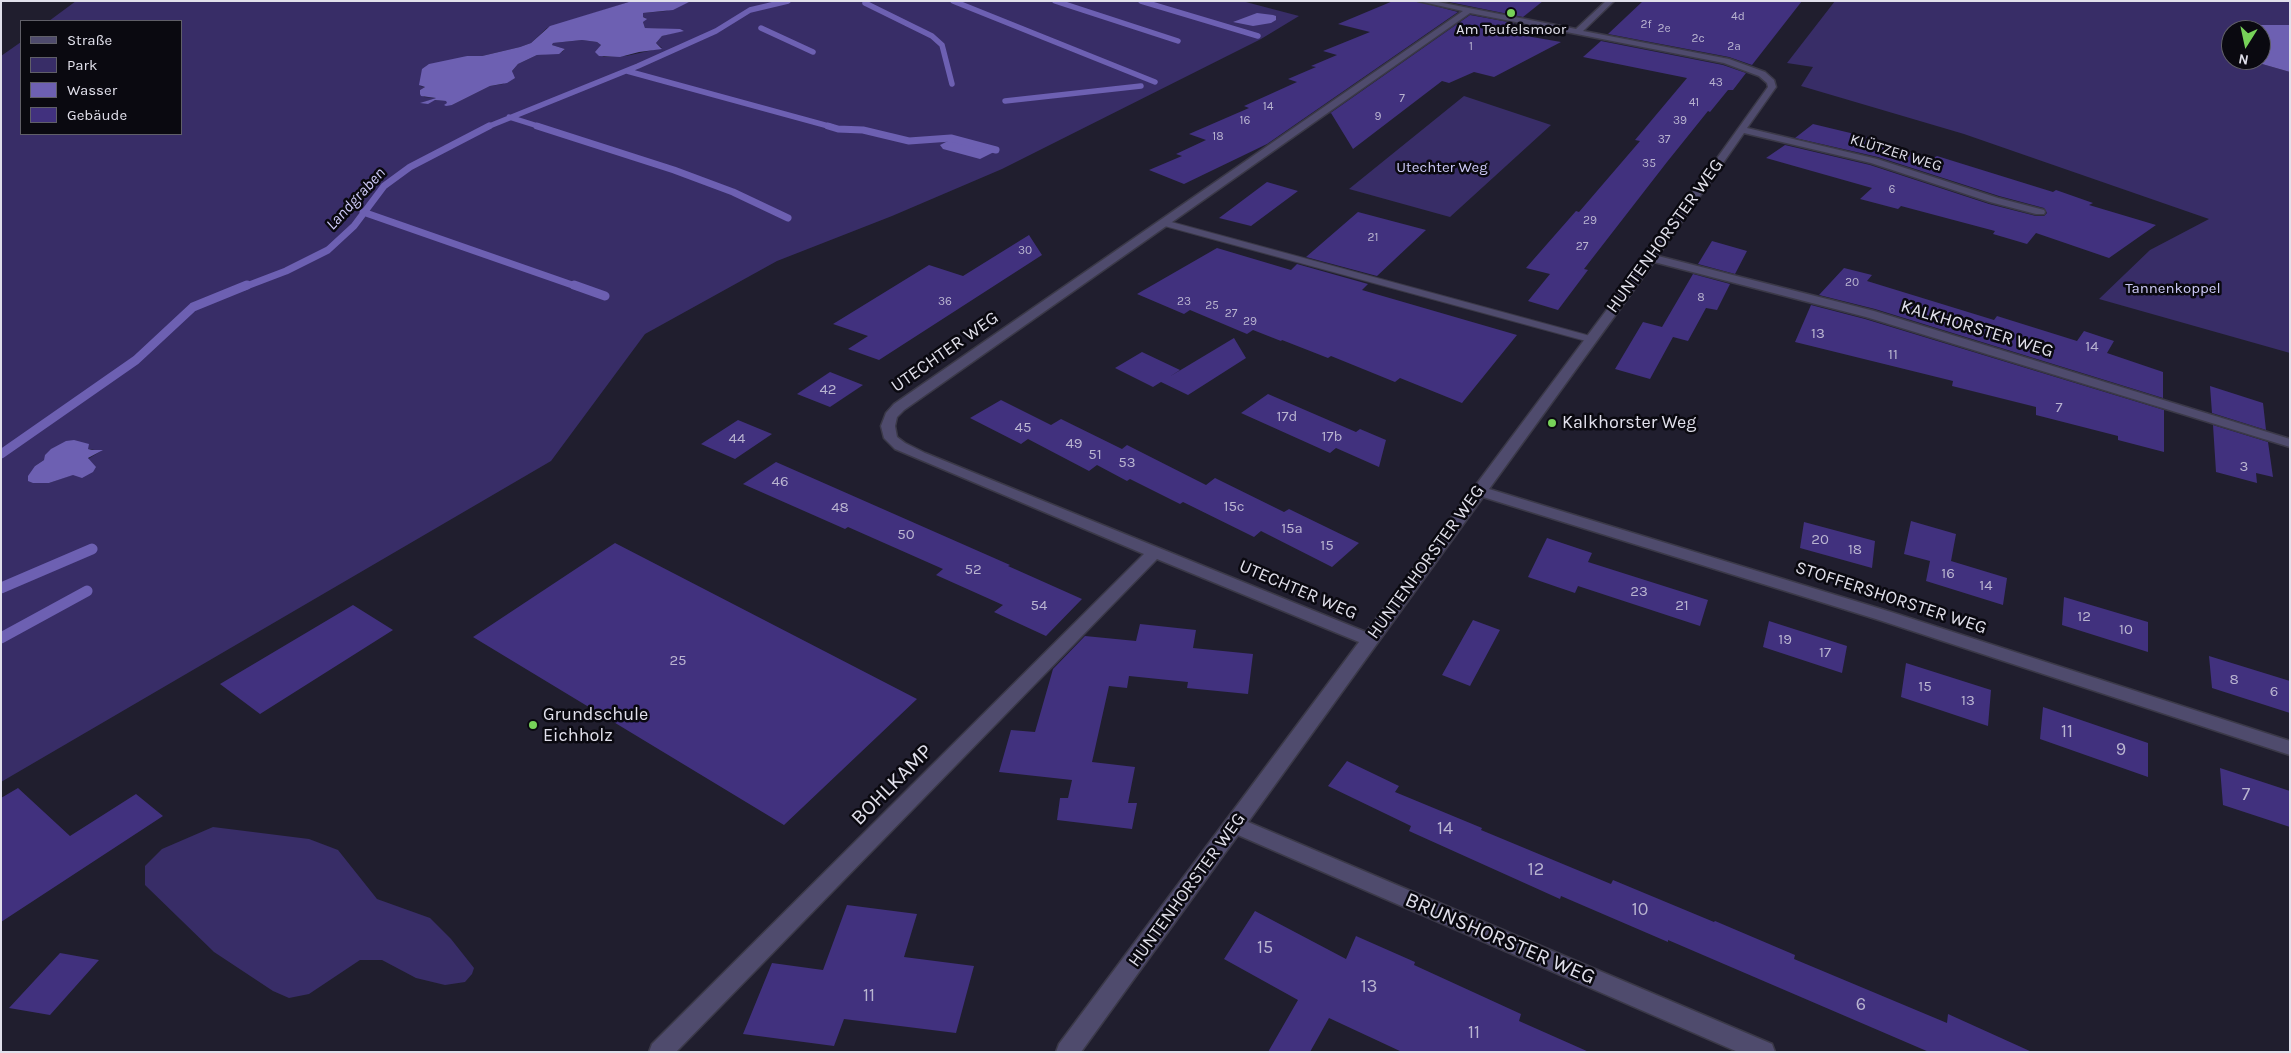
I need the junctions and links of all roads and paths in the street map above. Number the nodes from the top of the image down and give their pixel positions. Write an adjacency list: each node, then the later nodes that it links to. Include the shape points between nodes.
1 (1421, 1): 3 (street)
2 (1611, 1): 4 (street)
3 (1468, 11): 4 (street); 7 (street, UTECHTER WEG)
4 (1577, 32): 5 (street, HUNTENHORSTER WEG, via 1726,61 1762,74 1772,82 1772,87)
5 (1742, 130): 6 (street, KLÜTZER WEG, via 1874,161); 8 (street, HUNTENHORSTER WEG)
6 (2040, 212)
7 (1164, 223): 9 (lane); 12 (street, UTECHTER WEG, via 899,407 888,426 891,438 920,456)
8 (1651, 258): 9 (street, HUNTENHORSTER WEG); 10 (street, KALKHORSTER WEG, via 1870,314)
9 (1590, 339): 11 (street, HUNTENHORSTER WEG)
10 (2290, 443)
11 (1479, 490): 13 (street, HUNTENHORSTER WEG); 14 (street, STOFFERSHORSTER WEG, via 1885,616)
12 (1156, 551): 13 (street, UTECHTER WEG); 16 (street, BOHLKAMP)
13 (1369, 640): 15 (street, HUNTENHORSTER WEG)
14 (2290, 748)
15 (1235, 826): 17 (street, HUNTENHORSTER WEG); 18 (street, BRUNSHORSTER WEG)
16 (660, 1052)
17 (1067, 1052)
18 (1764, 1052)

